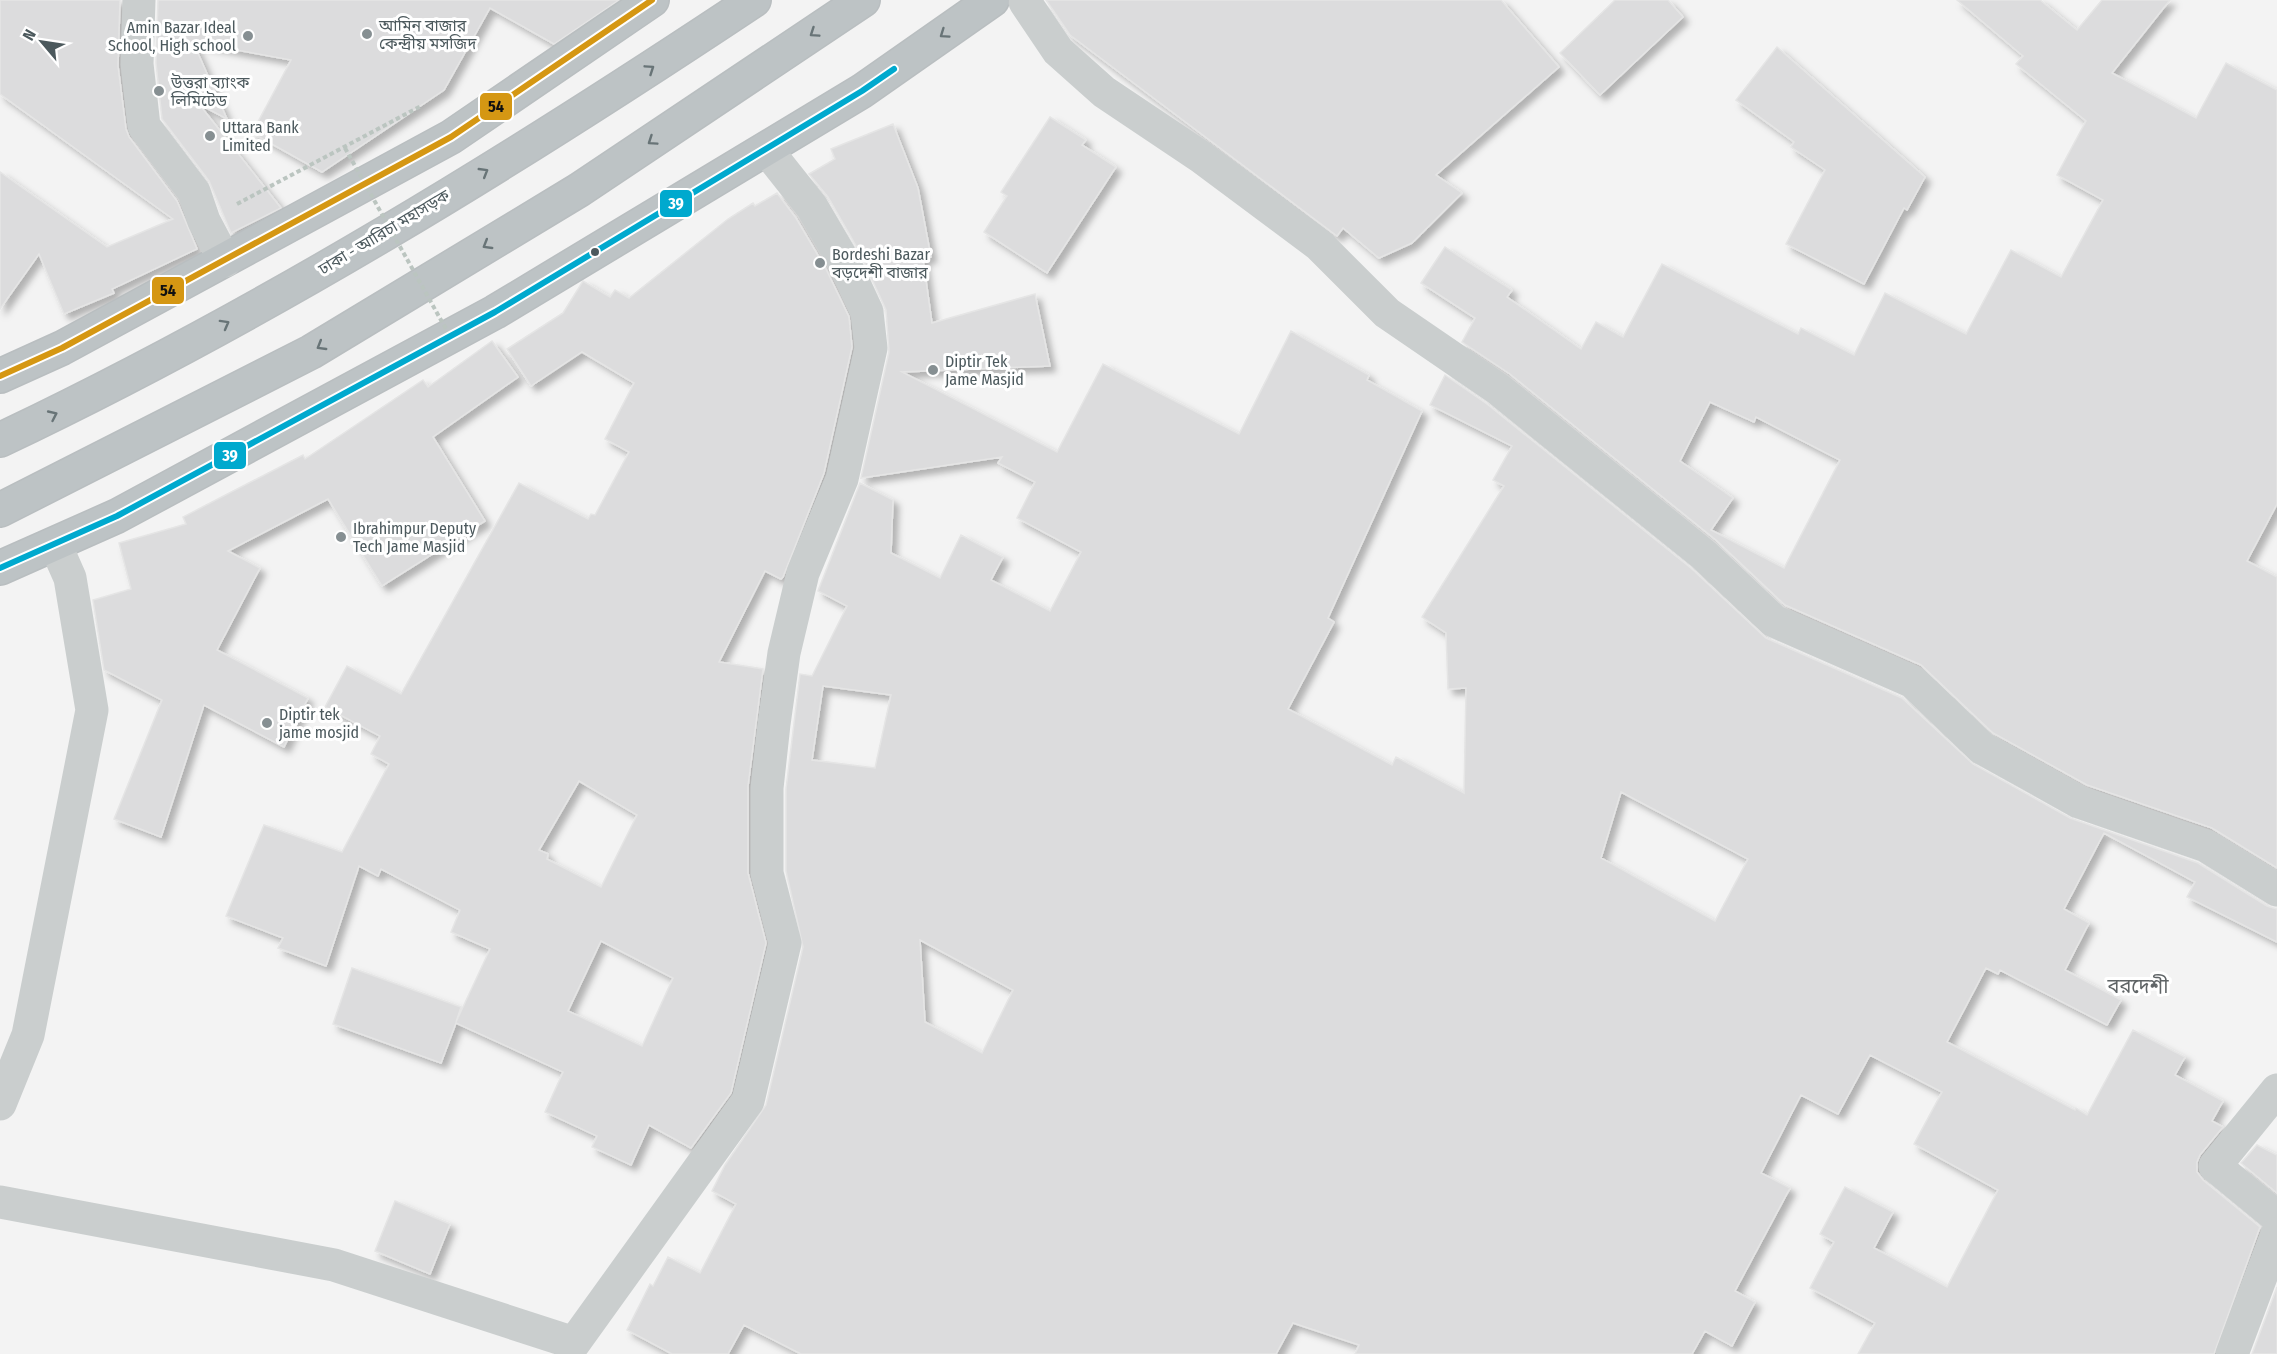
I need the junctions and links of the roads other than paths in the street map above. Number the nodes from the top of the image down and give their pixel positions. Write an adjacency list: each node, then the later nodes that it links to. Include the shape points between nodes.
1 (139, 0): 8 (street, via 137,64 144,126 194,192)
2 (652, 0): 8 (highway, via 451,137)
3 (754, 0): 10 (highway, ঢাকা - আরিচা মহাসড়ক, one-way to 3, via 118,384 312,276 611,95)
4 (863, 0): 11 (highway, one-way to 11, via 579,190 311,352)
5 (992, 0): 7 (highway, one-way to 7, via 862,91)
6 (1025, 2): 14 (street, via 1058,51 1104,92 1201,157 1319,245 1388,313 1498,389 1704,555 1774,621 1913,682 1982,748 2079,802 2206,846)
7 (766, 149): 12 (highway, via 495,312 117,516); 17 (street, via 812,207 843,260 867,312 871,348 842,479 803,573 784,653 767,788 768,873 785,943 748,1101 574,1343 334,1265)
8 (225, 261): 9 (highway, via 62,348)
9 (0, 376)
10 (0, 440)
11 (0, 510)
12 (55, 544): 13 (highway); 16 (street, via 70,578 92,710 28,1035)
13 (0, 568)
14 (2277, 890)
15 (2277, 1090): 18 (street, via 2214,1166)
16 (0, 1104)
17 (0, 1202)
18 (2277, 1217)
19 (2277, 1234): 20 (street)
20 (2232, 1354)

